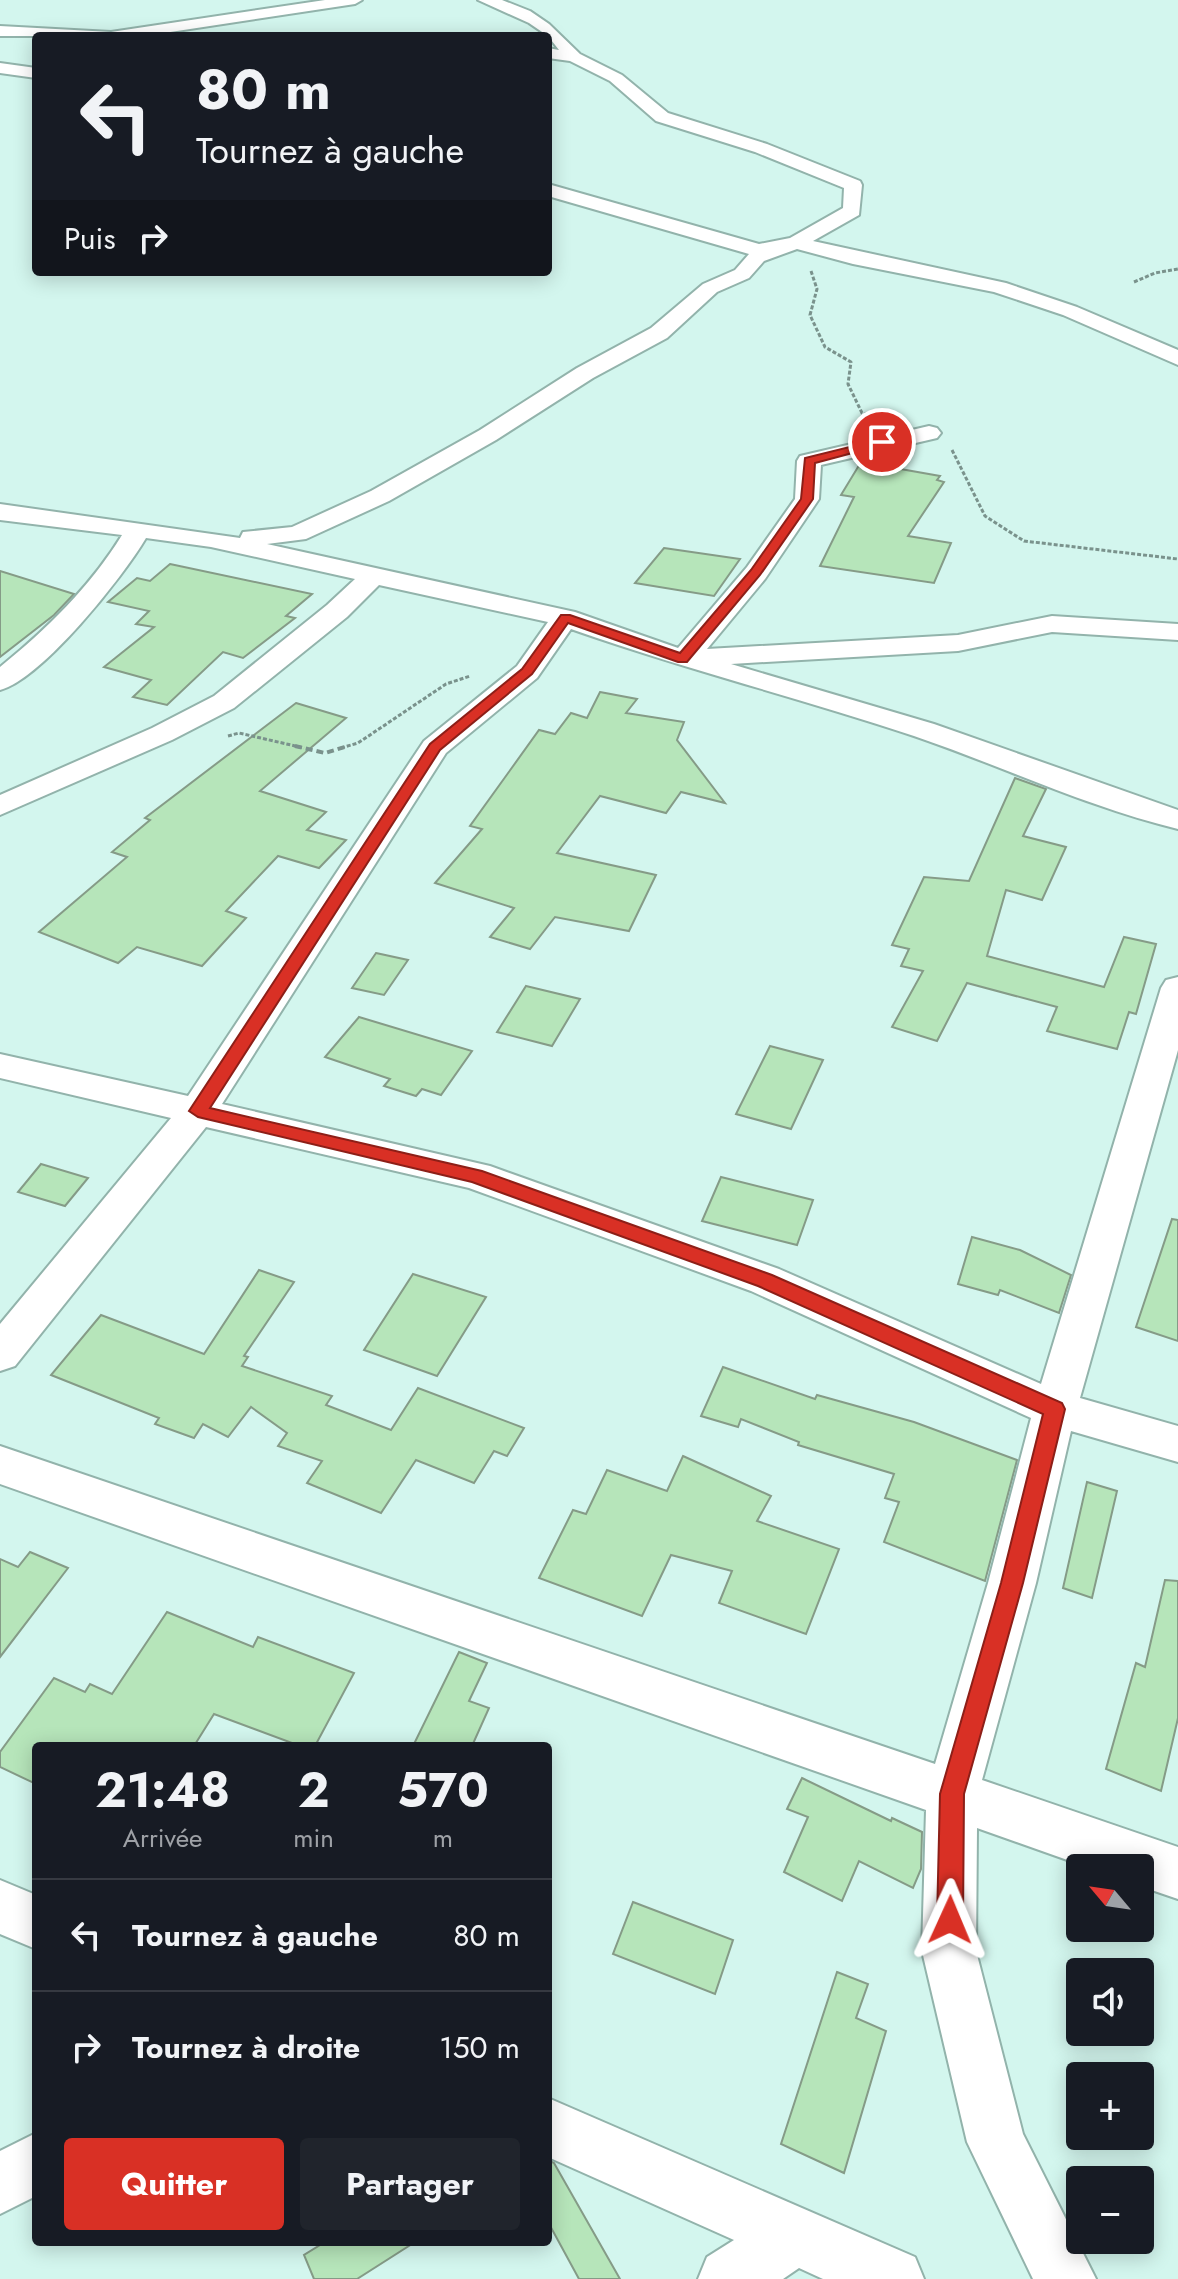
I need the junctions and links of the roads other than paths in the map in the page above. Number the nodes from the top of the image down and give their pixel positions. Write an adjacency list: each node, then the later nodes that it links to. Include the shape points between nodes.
1 (355, 0): 6 (street)
2 (485, 0): 3 (street)
3 (515, 4): 7 (street)
4 (0, 31): 5 (street)
5 (32, 32)
6 (138, 32)
7 (550, 32)
8 (552, 34): 10 (street)
9 (552, 54): 10 (street)
10 (574, 57): 14 (street, via 616,78 662,117 761,148 853,185 852,211)
11 (0, 68): 12 (street)
12 (32, 72)
13 (552, 191): 14 (street, via 758,250)
14 (796, 243): 15 (street, via 999,287); 19 (street, via 757,257 742,274 710,288 659,333 380,496 297,534)
15 (1178, 358)
16 (929, 433): 23 (street, via 809,461 807,499 756,573)
17 (0, 512): 18 (street)
18 (137, 532): 19 (street); 24 (street, via 92,597)
19 (211, 539): 20 (street)
20 (375, 574): 21 (street); 25 (street, via 224,702)
21 (565, 618): 23 (street); 29 (street, via 527,672 435,747)
22 (1178, 632): 23 (street, via 1052,624 958,643)
23 (683, 659): 26 (street, via 924,730)
24 (0, 681)
25 (0, 806)
26 (1178, 820)
27 (1178, 988): 31 (street)
28 (0, 1066): 29 (street)
29 (198, 1111): 30 (street); 31 (street, via 476,1176 765,1280)
30 (0, 1354)
31 (1055, 1409): 32 (street); 34 (street)
32 (1178, 1444)
33 (0, 1465): 34 (street)
34 (952, 1794): 35 (street); 44 (street, via 949,1951 996,2142)
35 (1178, 1873)
36 (0, 1907): 37 (street)
37 (32, 1920)
38 (552, 2129): 41 (street)
39 (32, 2165): 40 (street)
40 (0, 2184)
41 (794, 2236): 42 (street); 43 (street)
42 (729, 2279)
43 (893, 2279)
44 (1065, 2279)

